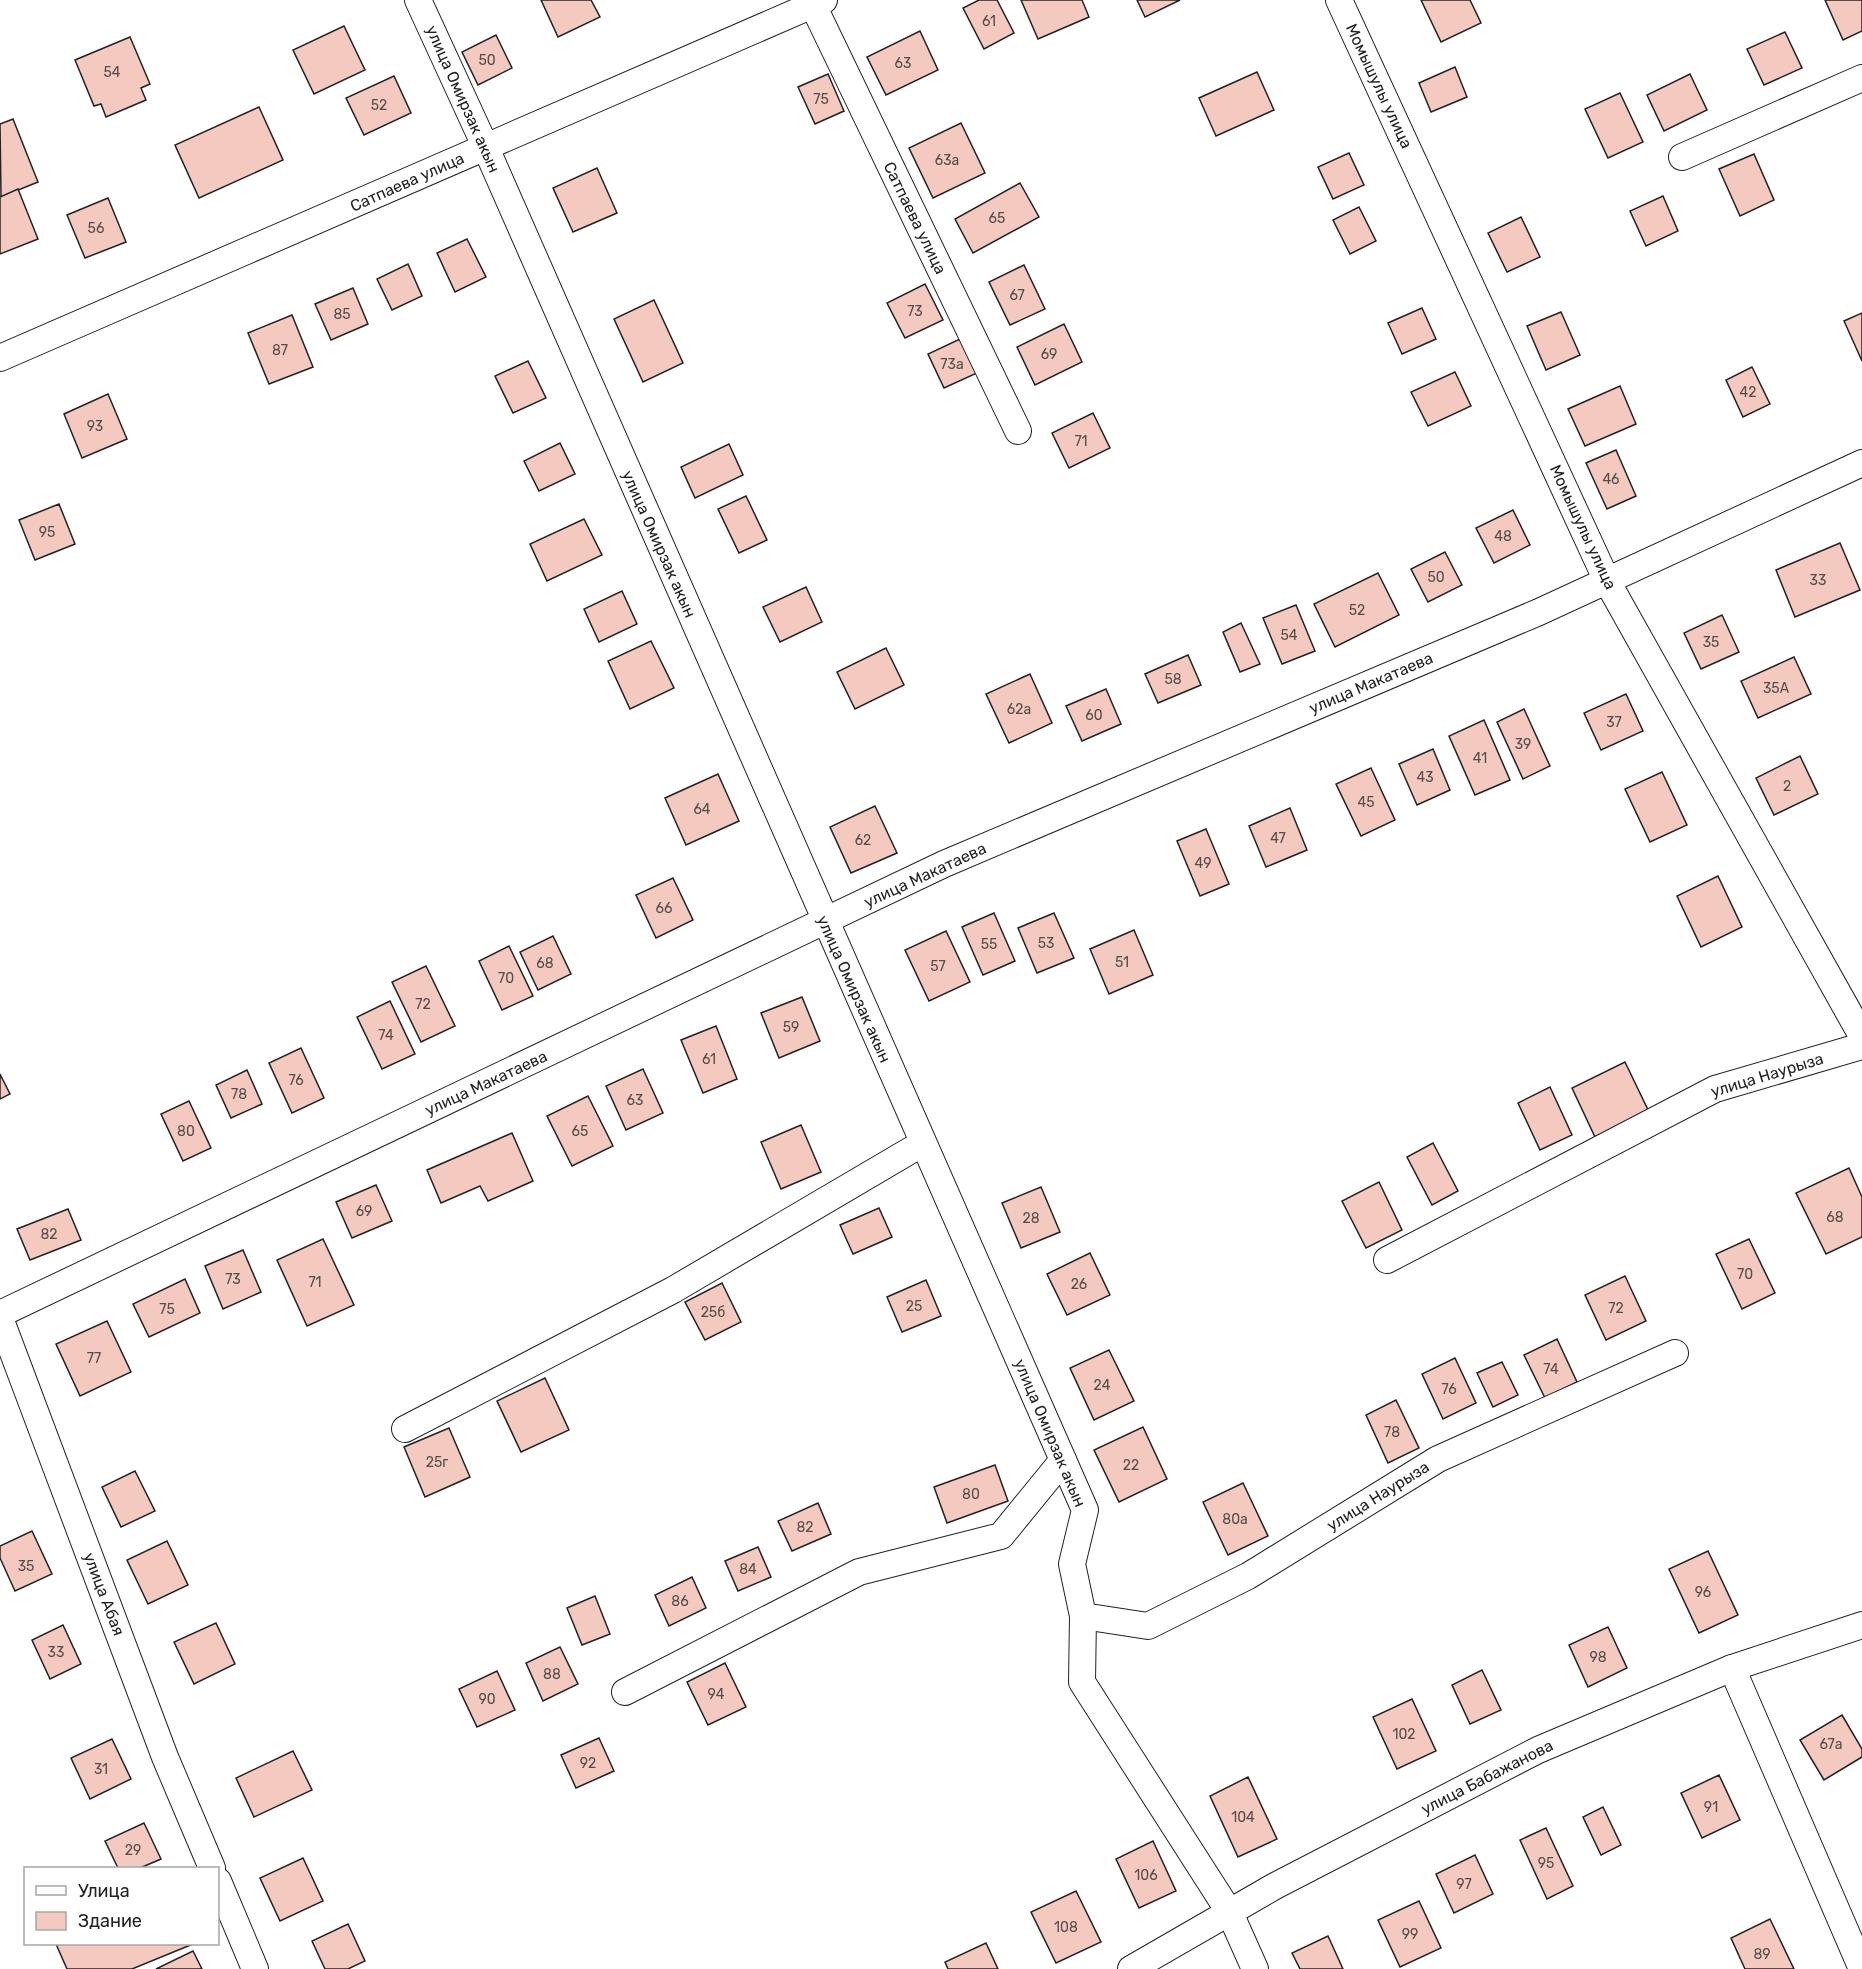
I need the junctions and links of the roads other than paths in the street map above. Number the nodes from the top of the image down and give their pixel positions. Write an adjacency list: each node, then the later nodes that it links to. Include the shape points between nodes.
1 (418, 0): 5 (street, улица Омирзак акын)
2 (1339, 0): 10 (street, Момышулы улица)
3 (819, 2): 5 (street, Сатпаева улица); 8 (street, Сатпаева улица)
4 (1862, 78): 6 (street)
5 (486, 148): 7 (street, Сатпаева улица); 11 (street, улица Омирзак акын)
6 (1682, 157)
7 (0, 358)
8 (1018, 431)
9 (1862, 463): 10 (street, улица Макатаева)
10 (1607, 581): 11 (street, улица Макатаева, via 944,864); 12 (street, Момышулы улица)
11 (825, 921): 14 (street, улица Омирзак акын); 16 (street, улица Макатаева)
12 (1862, 1036)
13 (1862, 1046): 15 (street, улица Наурыза, via 1715,1089)
14 (923, 1143): 18 (street, via 673,1290); 19 (street, улица Омирзак акын)
15 (1387, 1260)
16 (0, 1316): 24 (street, улица Абая, via 165,1757)
17 (1675, 1353): 20 (street, улица Наурыза, via 1438,1459 1248,1576 1148,1626)
18 (405, 1429)
19 (1063, 1461): 20 (street, улица Омирзак акын, via 1085,1510 1072,1563); 23 (street, via 1001,1536 859,1572)
20 (1083, 1616): 26 (street, улица Омирзак акын, via 1082,1682)
21 (1862, 1625): 22 (street, улица Бабажанова)
22 (1731, 1668): 26 (street, улица Бабажанова, via 1538,1750); 30 (street)
23 (625, 1692)
24 (211, 1867)
25 (219, 1883): 27 (street)
26 (1230, 1913): 28 (street, улица Бабажанова); 29 (street, улица Омирзак акын)
27 (255, 1969)
28 (1131, 1969)
29 (1255, 1969)
30 (1862, 1969)

